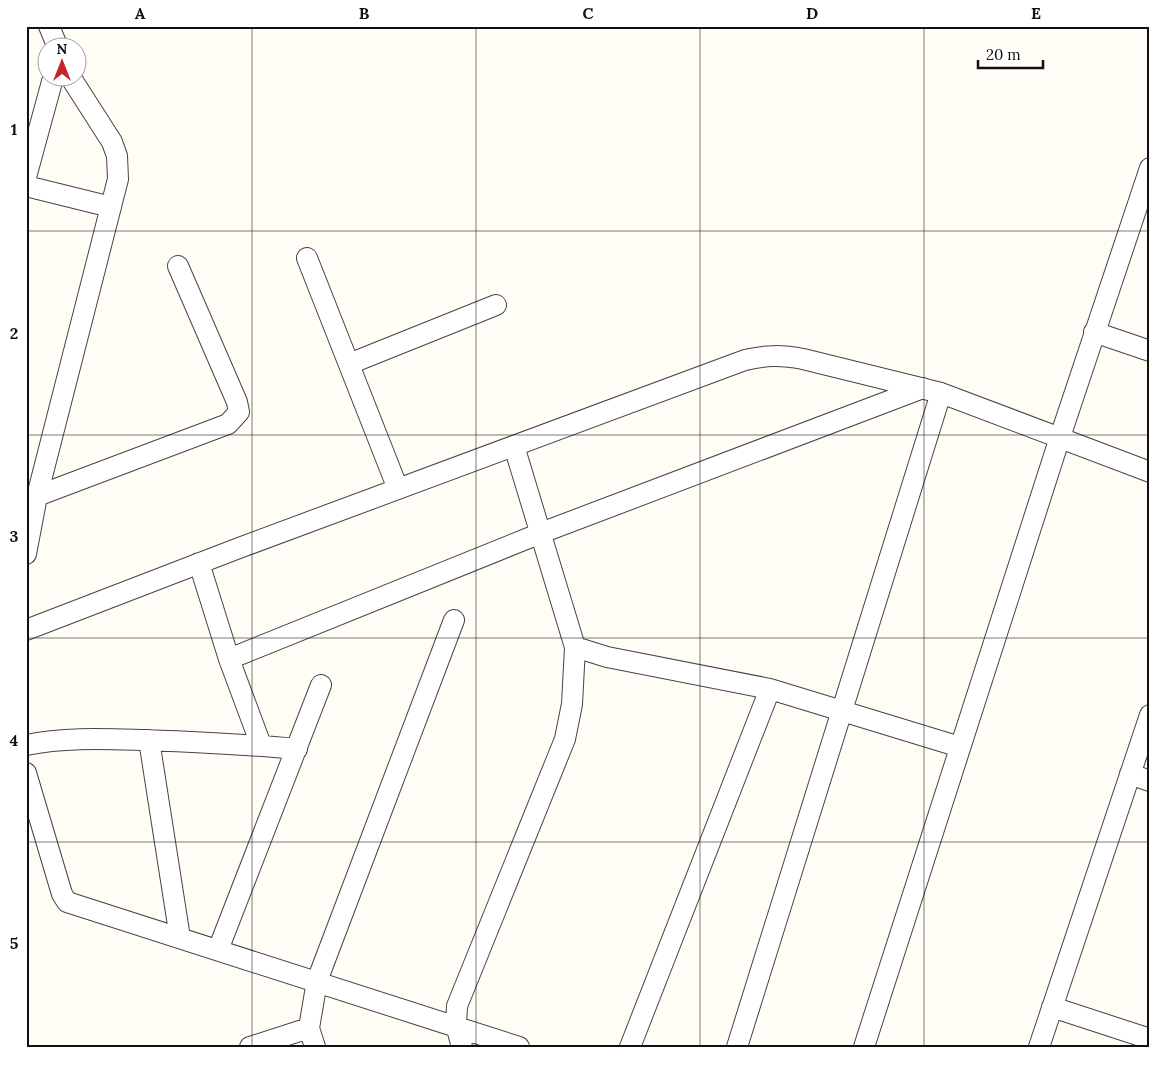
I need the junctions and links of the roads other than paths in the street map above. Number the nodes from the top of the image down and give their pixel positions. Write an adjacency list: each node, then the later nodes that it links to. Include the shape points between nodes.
1 (50, 88): 4 (street)
2 (77, 88): 6 (street, via 112,142 117,156 118,179)
3 (1150, 168): 10 (street)
4 (26, 177)
5 (26, 186): 6 (street)
6 (111, 207): 18 (street)
7 (307, 258): 12 (street)
8 (178, 266): 18 (street, via 239,412 228,424)
9 (496, 305): 12 (street)
10 (1094, 332): 11 (street); 14 (street)
11 (1150, 352)
12 (350, 364): 17 (street)
13 (932, 390): 14 (street); 15 (street, via 796,358 764,356 745,360); 19 (street); 28 (street)
14 (1060, 437): 16 (street); 33 (street)
15 (514, 446): 17 (street); 19 (street)
16 (1150, 472)
17 (398, 489): 21 (street)
18 (37, 496): 20 (street)
19 (541, 533): 24 (street); 25 (street)
20 (26, 554)
21 (199, 563): 23 (street); 25 (street)
22 (454, 620): 40 (street)
23 (26, 630)
24 (575, 647): 27 (street, via 607,657); 42 (street, via 572,704 565,739 457,1006)
25 (229, 660): 32 (street)
26 (321, 685): 34 (street)
27 (770, 689): 28 (street); 48 (street)
28 (843, 712): 33 (street); 49 (street)
29 (1150, 715): 36 (street)
30 (149, 740): 31 (street); 32 (street); 38 (street)
31 (26, 744)
32 (261, 746): 34 (street)
33 (960, 747): 50 (street)
34 (297, 749): 39 (street)
35 (26, 773): 38 (street, via 67,902)
36 (1130, 774): 37 (street); 41 (street)
37 (1150, 781)
38 (180, 938): 39 (street)
39 (218, 950): 40 (street)
40 (317, 981): 42 (street); 43 (street)
41 (1052, 1007): 44 (street); 51 (street)
42 (456, 1025): 46 (street); 47 (street)
43 (312, 1037): 45 (street)
44 (1150, 1040)
45 (250, 1047)
46 (462, 1047)
47 (519, 1047)
48 (630, 1047)
49 (737, 1047)
50 (864, 1047)
51 (1039, 1047)

